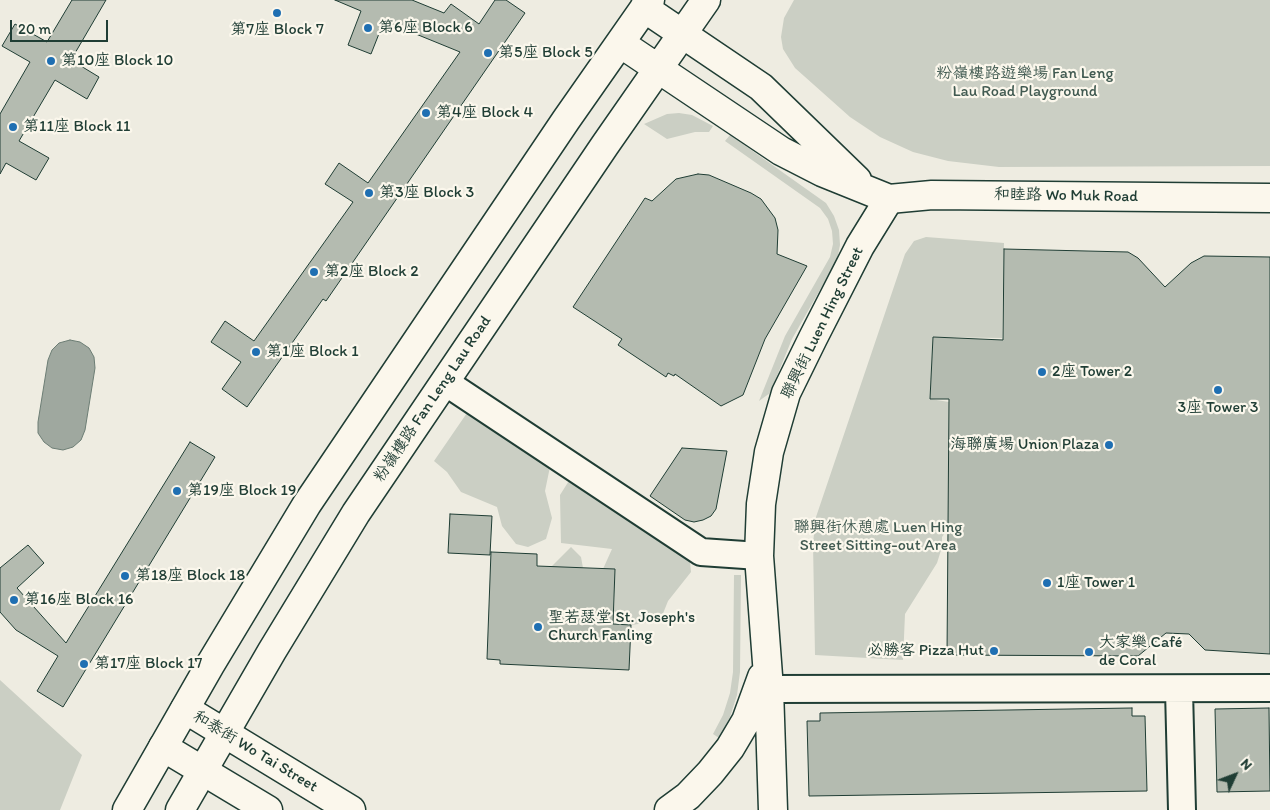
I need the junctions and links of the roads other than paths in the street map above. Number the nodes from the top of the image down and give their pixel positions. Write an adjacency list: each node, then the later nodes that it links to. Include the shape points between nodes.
1 (706, 0): 3 (street, 粉嶺樓路 Fan Leng Lau Road)
2 (647, 4): 3 (street); 4 (street)
3 (682, 34): 5 (street, 粉嶺樓路 Fan Leng Lau Road); 6 (street, via 761,87)
4 (620, 43): 5 (street, 和睦路 Wo Muk Road); 14 (street, via 312,497)
5 (658, 69): 6 (street, 和睦路 Wo Muk Road, via 781,151); 8 (street, 粉嶺樓路 Fan Leng Lau Road)
6 (877, 194): 7 (street, 和睦路 Wo Muk Road); 9 (street, 聯興街 Luen Hing Street, via 860,246 786,393 764,478)
7 (1270, 198)
8 (445, 382): 9 (street, via 701,552); 15 (street, 粉嶺樓路 Fan Leng Lau Road, via 352,521)
9 (759, 556): 10 (street, 聯興街 Luen Hing Street)
10 (767, 661): 12 (street, 聯興街 Luen Hing Street); 22 (street, 聯興街 Luen Hing Street, via 755,699 730,748 688,796)
11 (1270, 688): 13 (street)
12 (768, 689): 13 (street); 23 (street, 聯興街 Luen Hing Street)
13 (1179, 690): 24 (street)
14 (185, 709): 15 (street, 和泰街 Wo Tai Street); 16 (street)
15 (224, 733): 17 (street, 粉嶺樓路 Fan Leng Lau Road); 21 (street, 和泰街 Wo Tai Street)
16 (163, 747): 17 (street); 18 (street)
17 (203, 771): 19 (street, 粉嶺樓路 Fan Leng Lau Road); 20 (street)
18 (127, 810)
19 (180, 810)
20 (268, 810)
21 (351, 810)
22 (669, 810)
23 (773, 810)
24 (1182, 810)

